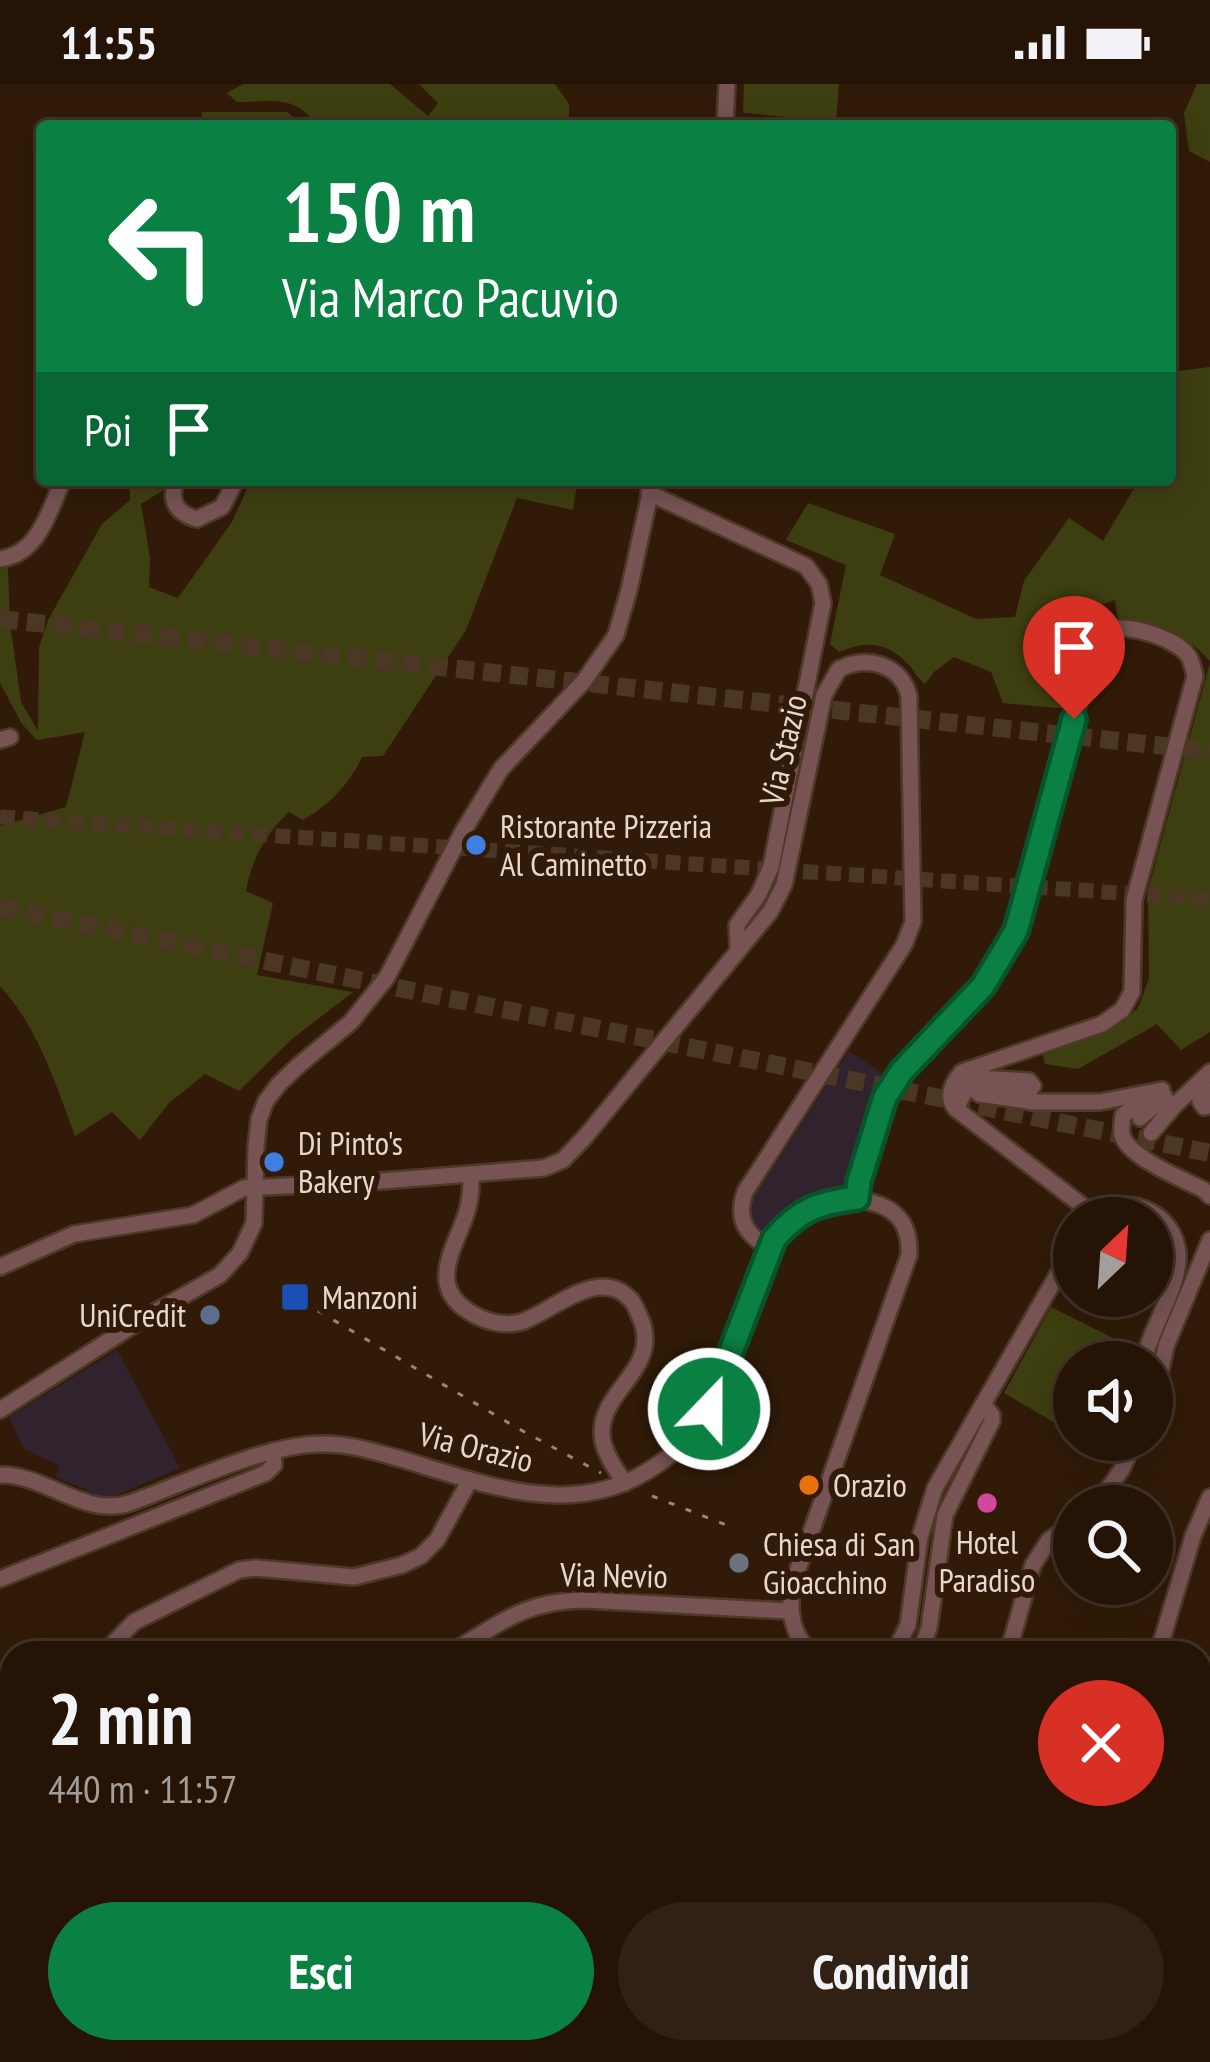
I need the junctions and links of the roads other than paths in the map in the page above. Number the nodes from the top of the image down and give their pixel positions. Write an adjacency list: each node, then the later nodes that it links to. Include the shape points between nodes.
1 (727, 84): 2 (street)
2 (725, 120)
3 (60, 486): 7 (street, via 35,540)
4 (174, 486): 5 (street, via 174,504 197,520 222,507)
5 (233, 486)
6 (651, 487): 8 (street, via 806,566 820,584 823,603 770,867 737,925); 15 (street, via 616,634 584,681 500,769 387,977 266,1101)
7 (0, 559)
8 (738, 950): 14 (street, Via Stazio, via 569,1155 544,1168); 21 (street, Via Stazio, via 784,884 831,680 848,664 888,667 909,696 913,922 745,1192 742,1222)
9 (1210, 1072): 13 (street)
10 (1210, 1090): 11 (street, via 1200,1101)
11 (1210, 1106)
12 (956, 1109): 16 (street, via 978,1078 1031,1082 1030,1090 976,1091 1033,1102 1114,1101 1162,1090 1165,1097 1131,1117 1122,1135 1130,1148); 17 (street); 18 (street, via 952,1086 962,1072 1102,1024 1132,992 1134,900 1195,676 1189,656 1149,633 1110,629 1095,642 1016,931 983,986 885,1097)
13 (1151, 1133)
14 (472, 1174): 15 (street, Via Stazio); 31 (street, via 447,1276 460,1306 506,1324 523,1322 573,1294 608,1288 630,1300 642,1320 643,1356 604,1416 602,1437)
15 (256, 1188): 22 (street, Via Stazio, via 194,1215 74,1234); 27 (street, via 254,1223 232,1265)
16 (1210, 1196)
17 (1069, 1197)
18 (857, 1198): 21 (street, Via Orazio, via 805,1211); 35 (street, via 896,1214 909,1234 909,1255)
19 (1173, 1235): 23 (street)
20 (1210, 1240): 25 (street)
21 (770, 1247): 31 (street, Via Orazio, via 709,1409 684,1444)
22 (0, 1267)
23 (1173, 1280)
24 (1053, 1282): 26 (street)
25 (1168, 1341)
26 (983, 1404): 39 (street, via 926,1509); 40 (street, via 992,1421 945,1515)
27 (0, 1410)
28 (273, 1451): 29 (street, Via Orazio, via 120,1507 95,1507); 30 (street, Via Orazio, via 341,1444); 34 (street, via 266,1472)
29 (0, 1475)
30 (470, 1480): 31 (street, Via Orazio, via 554,1496); 36 (street, via 437,1540 413,1561 353,1577 238,1570 134,1622)
31 (625, 1483)
32 (1210, 1497): 42 (street)
33 (1053, 1537): 41 (street, via 1033,1564)
34 (0, 1579)
35 (789, 1611): 37 (street, Via Nevio, via 554,1600); 38 (street)
36 (116, 1641)
37 (470, 1641)
38 (801, 1641)
39 (900, 1641)
40 (924, 1641)
41 (1011, 1641)
42 (1162, 1641)

